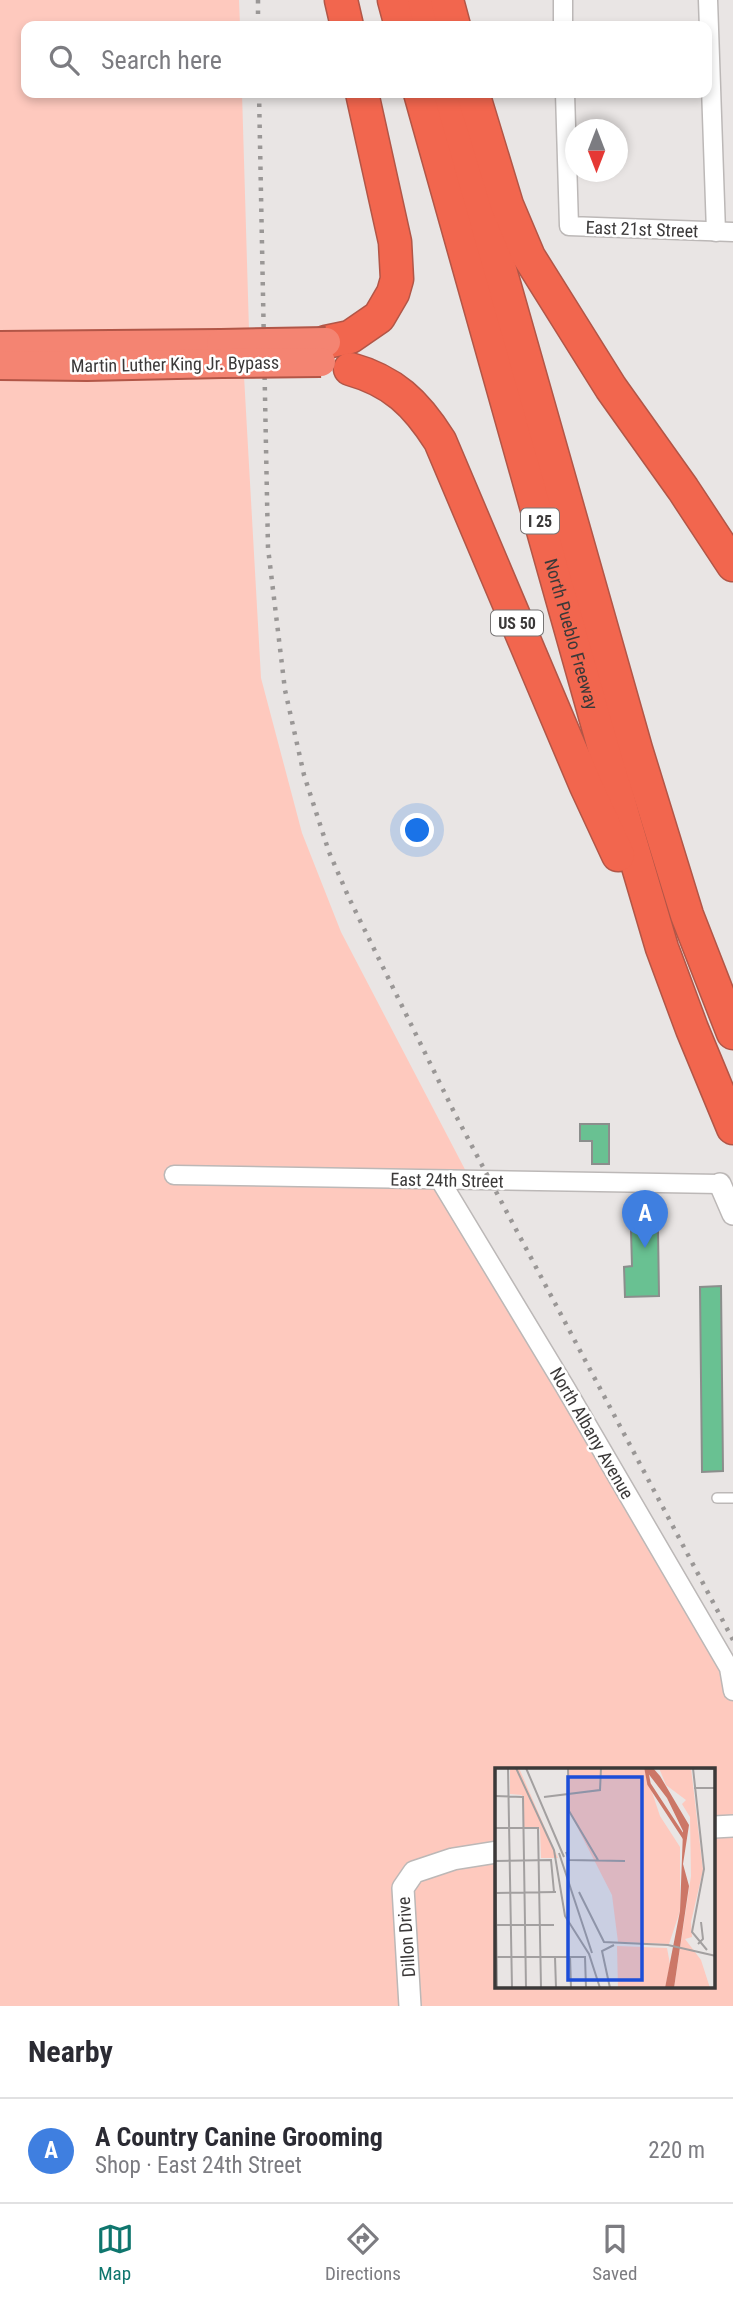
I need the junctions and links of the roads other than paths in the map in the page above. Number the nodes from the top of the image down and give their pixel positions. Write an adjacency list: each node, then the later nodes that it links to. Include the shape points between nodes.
1 (341, 0): 7 (highway)
2 (394, 0): 8 (highway)
3 (424, 0): 9 (highway)
4 (447, 0): 10 (highway)
5 (563, 0): 11 (street)
6 (708, 0): 12 (street)
7 (346, 21)
8 (400, 21)
9 (430, 21)
10 (453, 21)
11 (564, 21)
12 (709, 21)
13 (712, 58): 19 (street)
14 (363, 98): 22 (highway, via 396,242 397,279 379,317 350,337)
15 (421, 98): 25 (highway, North Pueblo Freeway / I 25)
16 (451, 98): 26 (highway, North Pueblo Freeway / I 25, via 644,774 687,915)
17 (475, 98): 24 (highway, via 507,205 529,257 611,388)
18 (565, 98): 19 (street, East 21st Street, via 569,226)
19 (724, 232)
20 (0, 346): 21 (highway, Martin Luther King Jr. Bypass / US 50)
21 (222, 354): 22 (highway, Martin Luther King Jr. Bypass / US 50, bridge); 23 (highway, Martin Luther King Jr. Bypass / US 50)
22 (332, 358): 25 (highway, US 50, via 394,388 426,419 440,441 586,786)
23 (0, 365)
24 (733, 565)
25 (662, 948): 27 (highway, North Pueblo Freeway / I 25)
26 (733, 1033)
27 (733, 1128)
28 (174, 1175): 29 (street, East 24th Street)
29 (440, 1180): 30 (street, East 24th Street); 34 (street, North Albany Avenue, via 729,1668)
30 (720, 1184): 31 (street)
31 (733, 1214)
32 (717, 1498): 33 (lane)
33 (733, 1498)
34 (733, 1691)
35 (495, 1852): 36 (street, Dillon Drive, via 414,1872 403,1888)
36 (410, 2006)

